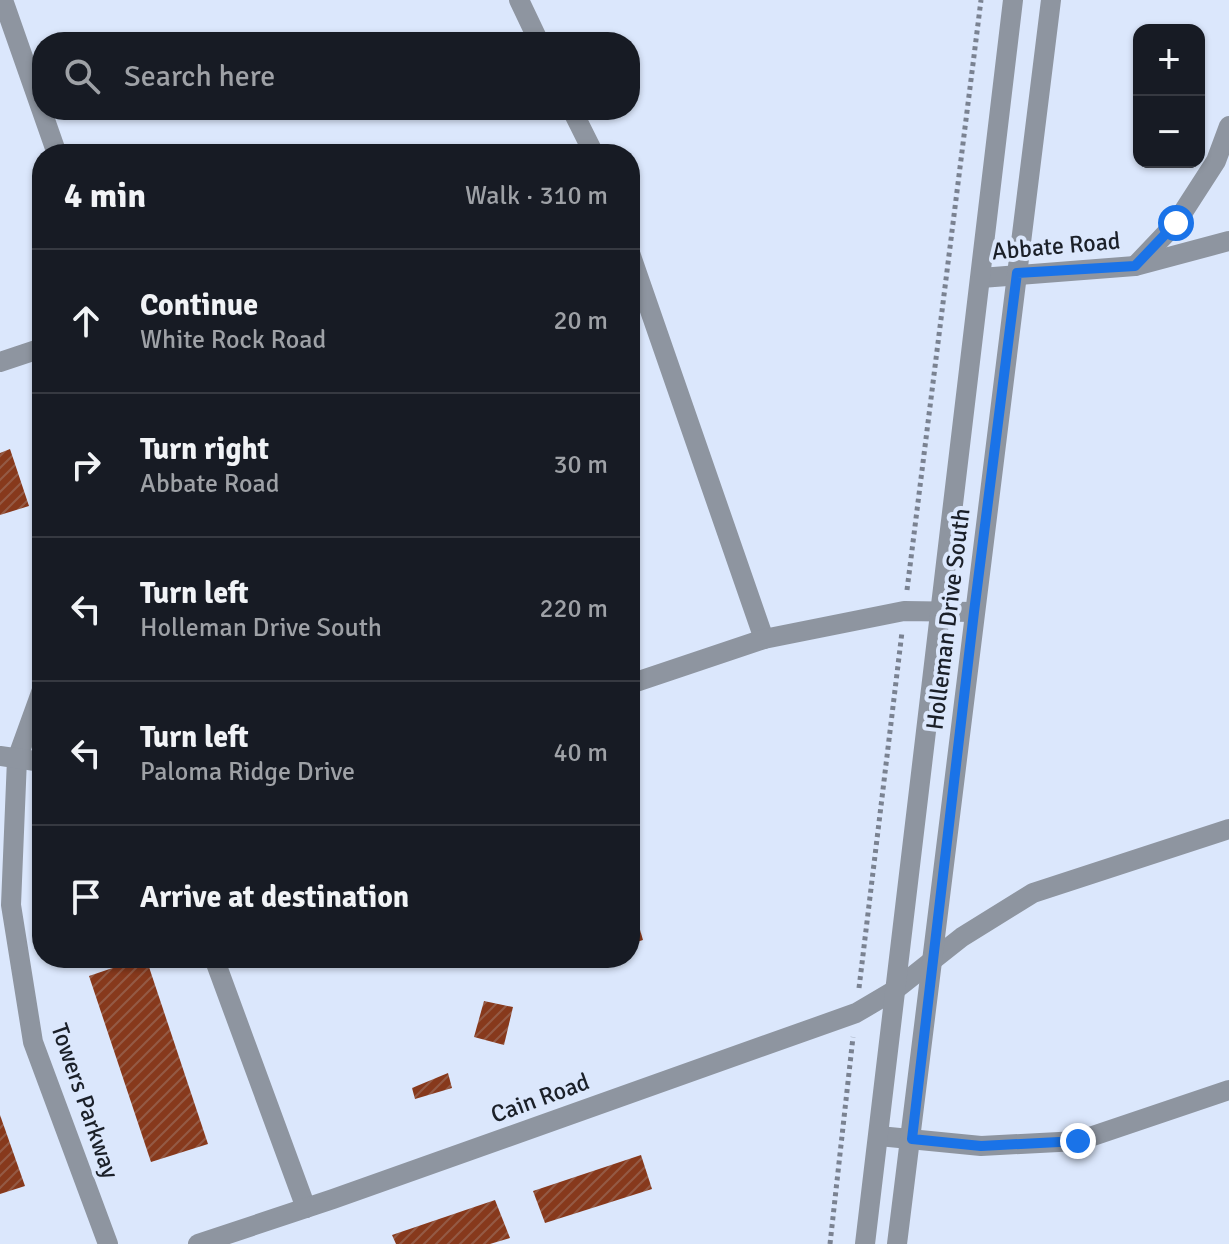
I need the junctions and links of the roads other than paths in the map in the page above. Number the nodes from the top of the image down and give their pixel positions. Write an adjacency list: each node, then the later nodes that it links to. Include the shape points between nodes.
1 (519, 0): 5 (street)
2 (1013, 0): 15 (street)
3 (1051, 0): 14 (street, Holleman Drive South)
4 (3, 1): 6 (street)
5 (534, 32)
6 (32, 83)
7 (45, 120): 10 (street)
8 (577, 120): 11 (street)
9 (1229, 126): 13 (street, via 1216,161 1176,223)
10 (53, 144)
11 (589, 144)
12 (1229, 241): 13 (street, Abbate Road)
13 (1135, 266): 14 (street, Abbate Road)
14 (1017, 273): 15 (street, Abbate Road); 20 (street, Holleman Drive South)
15 (981, 278): 19 (street)
16 (640, 282): 21 (street)
17 (32, 351): 18 (street)
18 (0, 362)
19 (939, 611): 20 (street); 21 (street, via 904,611); 29 (street)
20 (974, 612): 27 (street, Holleman Drive South)
21 (764, 639): 22 (street)
22 (640, 681)
23 (32, 710): 24 (street, Towers Parkway)
24 (8, 757): 25 (street); 34 (street, Towers Parkway, via 11,905 33,1042)
25 (32, 761)
26 (1229, 829): 27 (street, Cain Road, via 1033,893 962,937)
27 (932, 963): 29 (street, Cain Road); 32 (street, Holleman Drive South)
28 (218, 968): 33 (street)
29 (895, 990): 31 (street); 33 (street, Cain Road, via 856,1013)
30 (1229, 1090): 32 (street, via 1078,1141 981,1146)
31 (879, 1136): 32 (street); 36 (street)
32 (912, 1139): 37 (street, Holleman Drive South)
33 (306, 1208): 35 (street, Cain Road)
34 (108, 1244)
35 (198, 1244)
36 (865, 1244)
37 (897, 1244)

